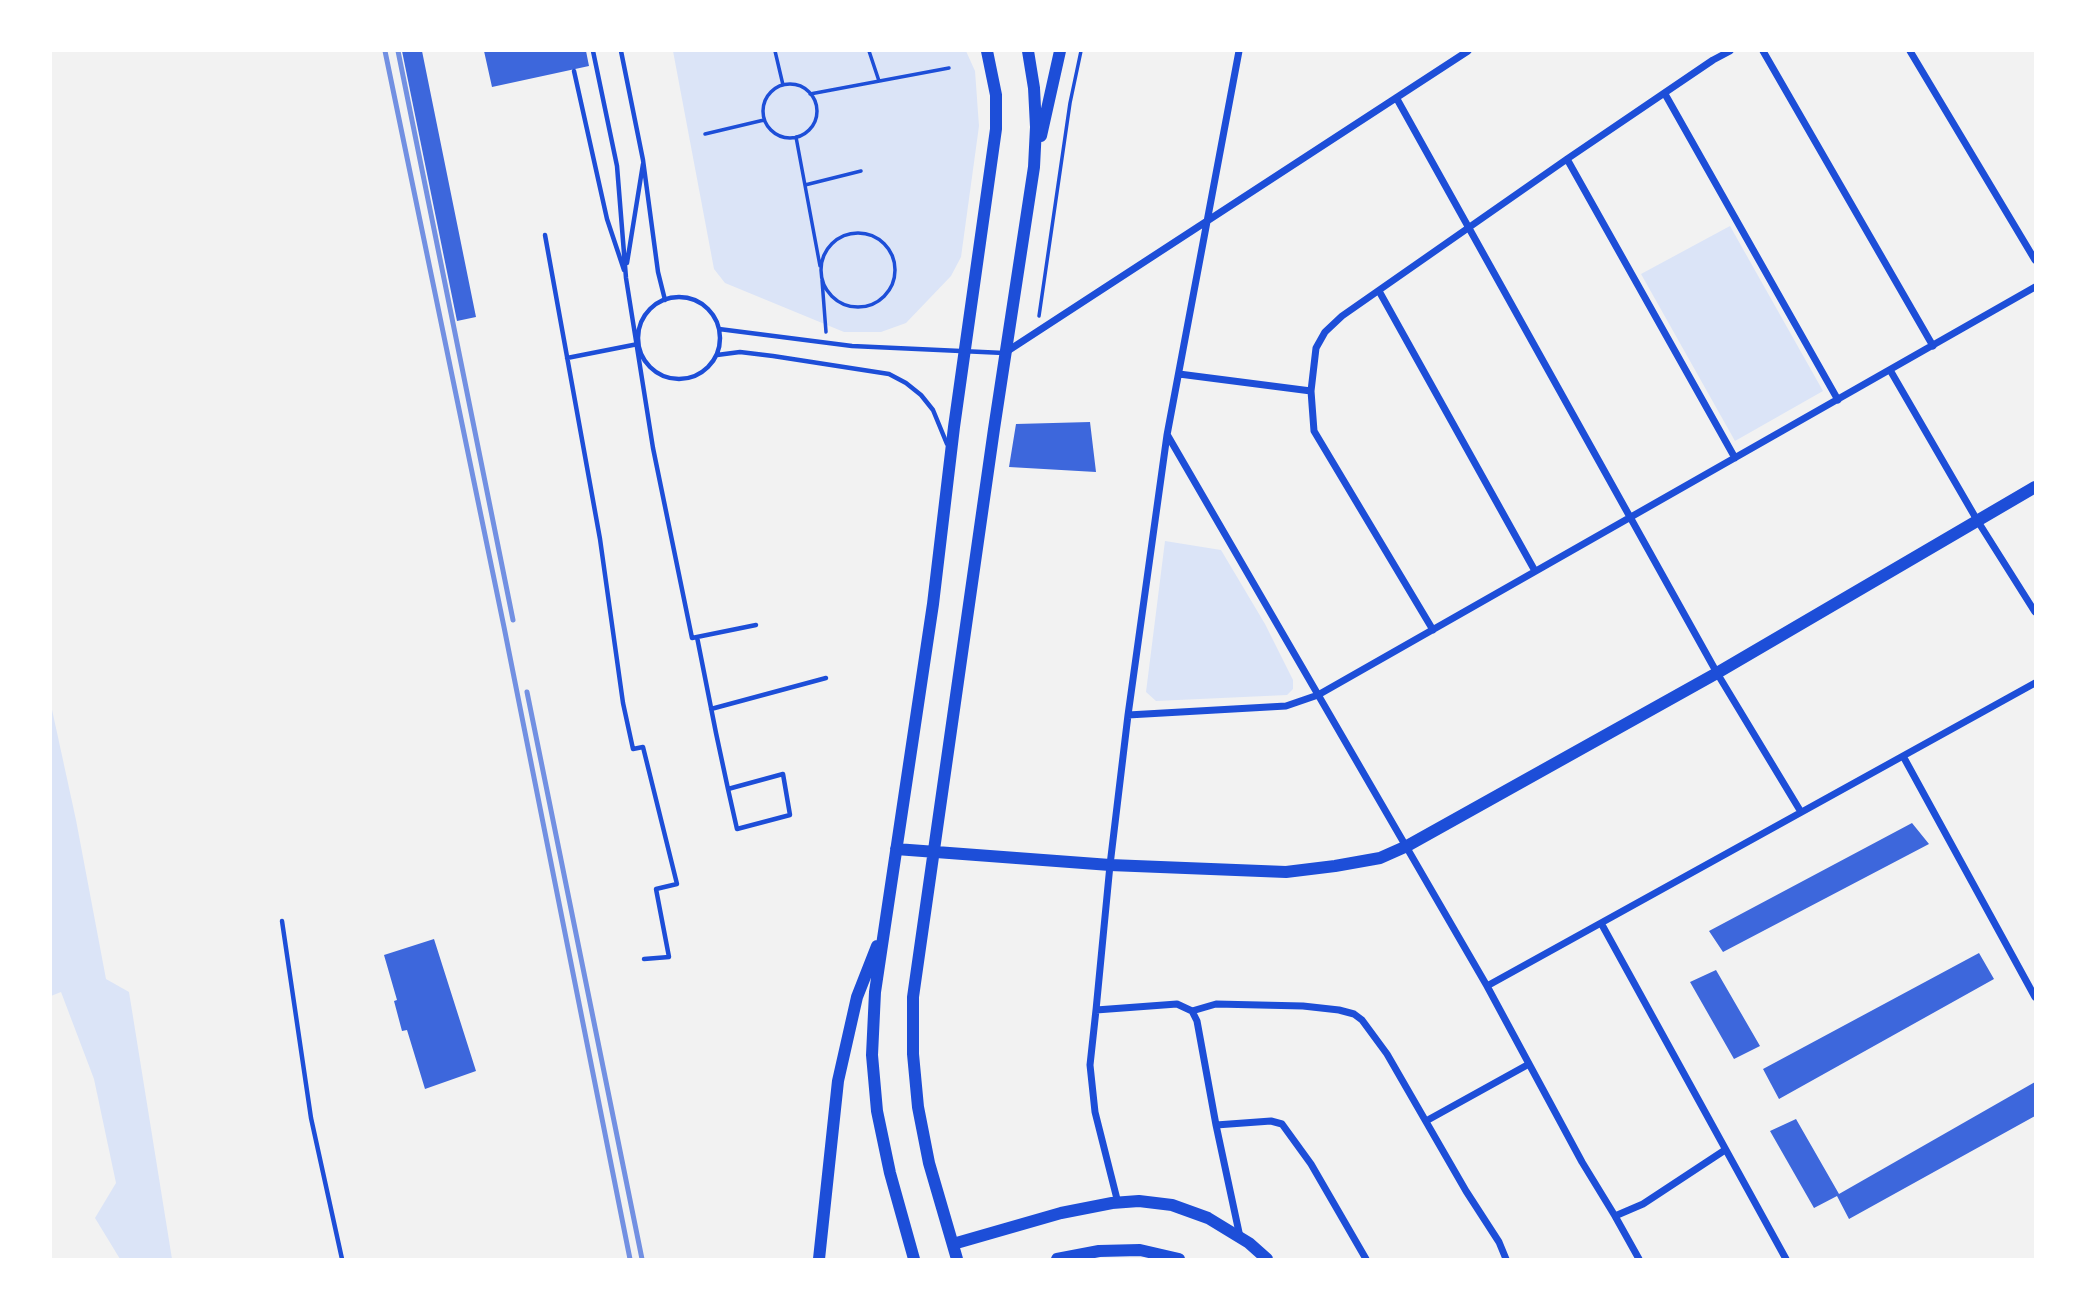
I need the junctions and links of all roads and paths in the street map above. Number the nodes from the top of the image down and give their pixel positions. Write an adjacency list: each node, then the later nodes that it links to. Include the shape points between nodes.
1 (593, 51): 36 (lane, via 617,166)
2 (621, 51): 27 (lane)
3 (775, 51): 19 (path)
4 (869, 51): 18 (path)
5 (987, 51): 45 (main road, via 996,95 996,129)
6 (1028, 51): 28 (main road, via 1034,88)
7 (1060, 51): 28 (main road)
8 (1082, 51): 40 (path, via 1070,103)
9 (1239, 51): 31 (street)
10 (1468, 51): 22 (street)
11 (1709, 51): 15 (street)
12 (1730, 51): 15 (street)
13 (1763, 51): 44 (street)
14 (1910, 51): 34 (street)
15 (1713, 60): 20 (street)
16 (949, 68): 18 (path)
17 (575, 71): 36 (lane, via 607,219)
18 (879, 81): 21 (path)
19 (783, 85): 21 (path, via 800,86); 23 (path, via 769,95)
20 (1665, 93): 26 (street); 52 (street)
21 (810, 94): 25 (path, via 817,116 808,132)
22 (1397, 99): 31 (street); 32 (street)
23 (764, 120): 24 (path); 25 (path, via 774,133)
24 (705, 134)
25 (796, 137): 30 (path)
26 (1567, 159): 32 (street); 55 (street)
27 (643, 160): 36 (lane); 39 (lane)
28 (1034, 167): 46 (main road)
29 (861, 171): 30 (path)
30 (805, 185): 35 (path)
31 (1206, 221): 46 (street); 50 (street)
32 (1469, 227): 38 (street); 57 (street)
33 (545, 235): 48 (lane)
34 (2035, 260)
35 (822, 276): 35 (path, via 826,252 844,236 856,233 879,239 894,259 893,283 878,301 867,306 855,307 833,297); 42 (path)
36 (626, 278): 43 (lane)
37 (2035, 287): 44 (street)
38 (1379, 290): 51 (street, via 1325,332 1316,348); 59 (street)
39 (665, 300): 41 (lane, via 679,297 704,306); 43 (lane, via 644,317)
40 (1039, 316)
41 (719, 329): 42 (lane); 47 (lane)
42 (827, 343): 45 (lane)
43 (638, 344): 47 (lane, via 650,367 673,379 699,374); 48 (lane); 64 (lane, via 653,448 692,638)
44 (1933, 346): 49 (street)
45 (965, 351): 46 (lane); 54 (main road)
46 (1005, 353): 76 (main road)
47 (716, 355): 54 (lane, via 740,352 889,374 906,383 933,410)
48 (567, 358): 81 (lane, via 600,539 623,703 633,749 643,747 677,884 656,889 669,957)
49 (1890, 370): 52 (street); 58 (street)
50 (1179, 374): 51 (street); 53 (street)
51 (1311, 390): 63 (street, via 1314,431)
52 (1838, 400): 55 (street)
53 (1167, 435): 68 (street); 70 (street)
54 (951, 454): 75 (main road)
55 (1735, 458): 57 (street)
56 (2035, 487): 58 (main road)
57 (1631, 517): 59 (street); 65 (street)
58 (1978, 520): 60 (street); 65 (main road)
59 (1535, 571): 63 (street)
60 (2032, 599): 61 (street)
61 (2035, 612)
62 (756, 625): 64 (lane)
63 (1433, 630): 68 (street)
64 (697, 637): 69 (lane)
65 (1717, 673): 73 (street); 74 (main road)
66 (826, 678): 69 (lane)
67 (2035, 683): 71 (street)
68 (1318, 695): 70 (street, via 1286,706); 74 (street)
69 (711, 709): 72 (lane)
70 (1128, 715): 77 (street)
71 (1903, 756): 73 (street); 83 (street)
72 (728, 789): 72 (lane, via 737,829 790,815 783,774)
73 (1801, 812): 79 (street)
74 (1407, 846): 77 (main road, via 1380,858 1286,872); 82 (street)
75 (896, 849): 76 (main road); 80 (main road)
76 (933, 852): 77 (main road); 93 (main road, via 913,997 913,1054 929,1163)
77 (1110, 865): 84 (street)
78 (282, 921): 95 (lane, via 311,1118)
79 (1601, 923): 82 (street); 89 (street)
80 (884, 929): 96 (main road, via 848,1031); 97 (main road, via 872,1055 877,1111)
81 (644, 959)
82 (1487, 986): 86 (street)
83 (2035, 997)
84 (1096, 1010): 85 (street, via 1177,1004); 90 (street, via 1090,1065 1095,1112)
85 (1192, 1011): 87 (street, via 1227,1004 1303,1006 1354,1014 1377,1038); 88 (street)
86 (1529, 1064): 87 (street); 91 (street)
87 (1426, 1121): 103 (street)
88 (1216, 1125): 92 (street); 102 (street, via 1282,1124)
89 (1725, 1150): 91 (street, via 1643,1204); 104 (street)
90 (1118, 1203): 92 (main road, via 1172,1205 1208,1218); 93 (main road, via 1049,1216)
91 (1615, 1216): 94 (street)
92 (1240, 1237): 101 (main road)
93 (953, 1244): 98 (main road)
94 (1635, 1258)
95 (342, 1259)
96 (819, 1259)
97 (914, 1259)
98 (957, 1259)
99 (1057, 1259): 100 (main road, via 1140,1250)
100 (1179, 1259)
101 (1267, 1259)
102 (1366, 1259)
103 (1506, 1259)
104 (1786, 1259)

